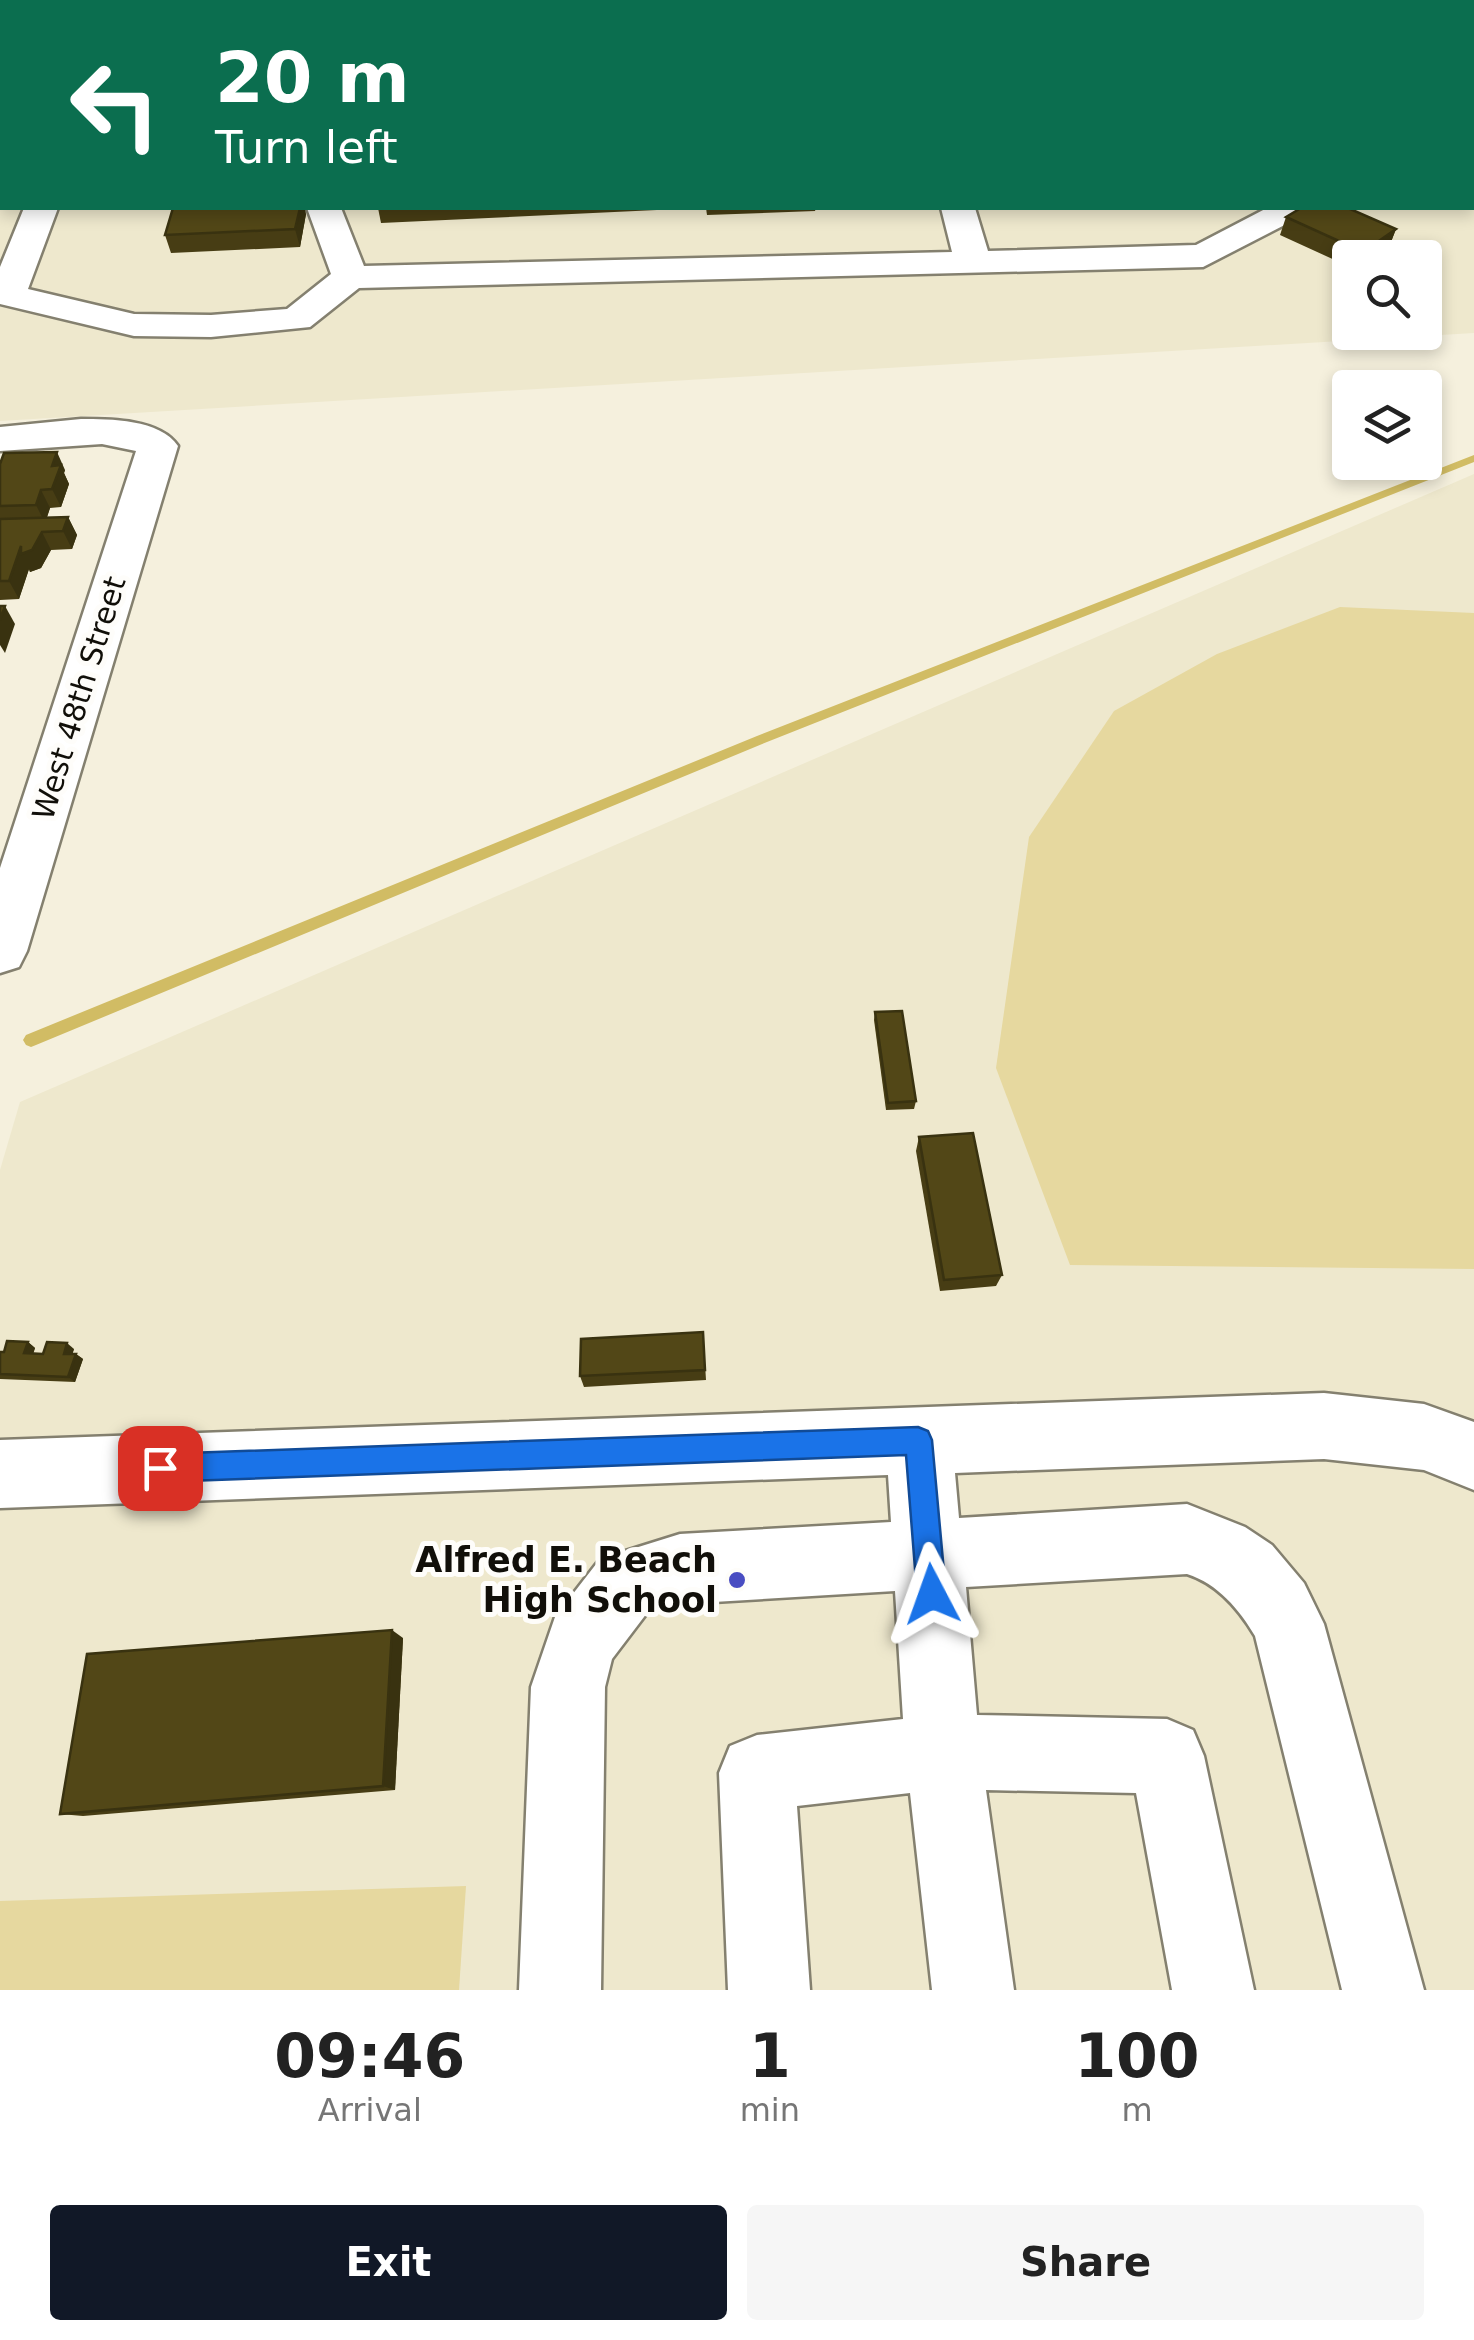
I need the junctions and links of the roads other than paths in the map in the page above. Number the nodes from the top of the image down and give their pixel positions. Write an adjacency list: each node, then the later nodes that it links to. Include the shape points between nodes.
1 (40, 210): 7 (street)
2 (325, 210): 6 (street)
3 (959, 210): 5 (street)
4 (1288, 210): 5 (street, via 1203,256)
5 (973, 262): 6 (street)
6 (350, 277): 7 (street, via 297,319 211,326 134,325)
7 (3, 300)
8 (0, 438): 9 (street, West 48th Street, via 116,432 158,446)
9 (0, 951)
10 (918, 1440): 11 (street, via 1324,1426 1424,1437); 12 (street); 13 (street)
11 (1474, 1456)
12 (0, 1474)
13 (929, 1554): 14 (street); 15 (street, via 680,1569 625,1584 600,1610 580,1642 568,1686); 19 (street, via 1187,1540 1218,1548 1249,1567 1273,1596 1297,1650)
14 (943, 1752): 16 (street, via 757,1774); 17 (street); 18 (street, via 1167,1756)
15 (560, 1990)
16 (769, 1990)
17 (973, 1990)
18 (1214, 1990)
19 (1383, 1990)

